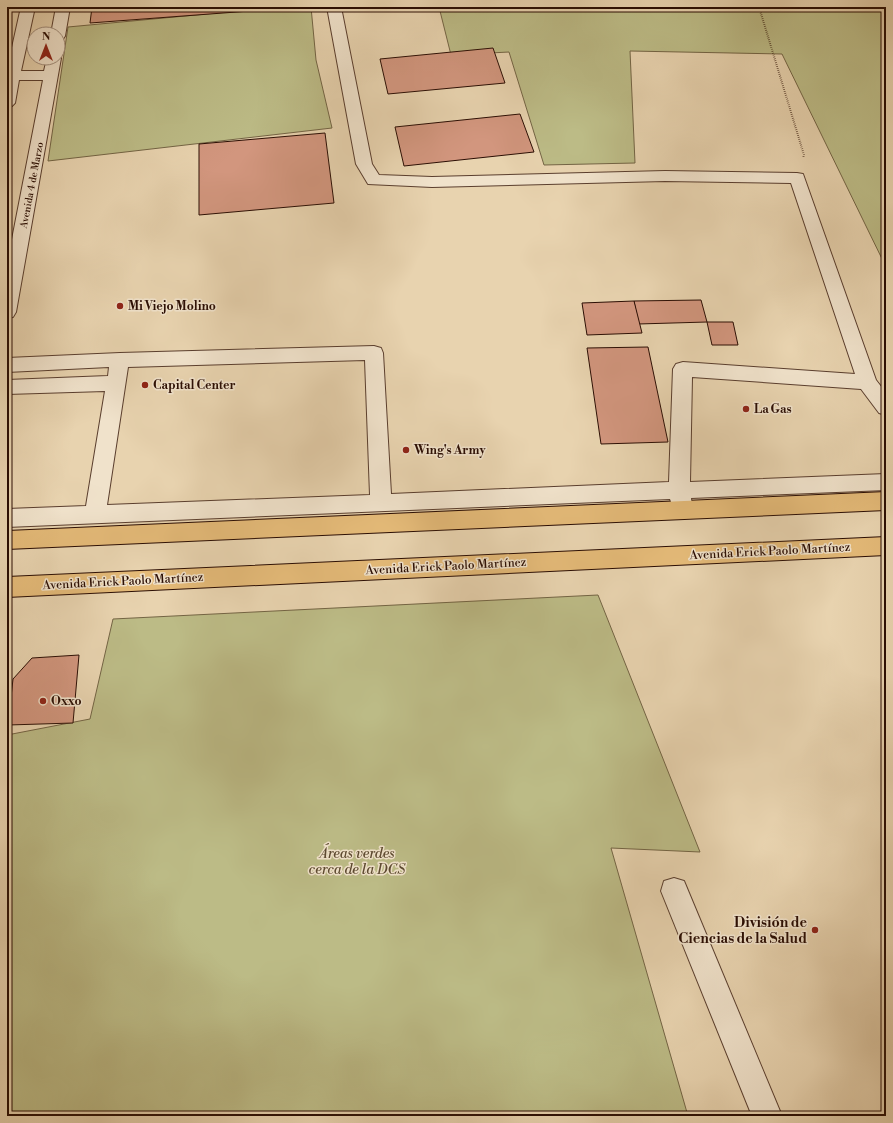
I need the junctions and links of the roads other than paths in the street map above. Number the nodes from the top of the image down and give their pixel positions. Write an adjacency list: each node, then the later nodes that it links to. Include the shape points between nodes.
1 (28, 7): 7 (street)
2 (63, 7): 4 (street)
3 (334, 7): 12 (street, via 364,164 374,180 432,182 665,176 797,178)
4 (60, 26)
5 (53, 66): 6 (street, Avenida 4 de Marzo)
6 (51, 75): 7 (street); 9 (street, Avenida 4 de Marzo)
7 (10, 76): 8 (street)
8 (7, 103)
9 (7, 312)
10 (120, 360): 11 (street); 13 (street); 20 (street, via 374,353)
11 (7, 365)
12 (867, 382): 15 (street); 18 (street, via 683,370)
13 (116, 383): 14 (street); 22 (street)
14 (7, 387)
15 (886, 408)
16 (886, 482): 18 (street)
17 (587, 494): 18 (street); 20 (street); 23 (street)
18 (681, 500): 19 (main road); 23 (main road)
19 (886, 501)
20 (381, 503): 21 (street)
21 (179, 511): 22 (street); 25 (street)
22 (95, 515): 24 (street)
23 (570, 515): 25 (main road)
24 (7, 518)
25 (159, 533): 26 (main road)
26 (7, 540)
27 (886, 546): 28 (main road, Avenida Erick Paolo Martínez)
28 (7, 587)
29 (674, 891): 30 (street)
30 (767, 1116)

